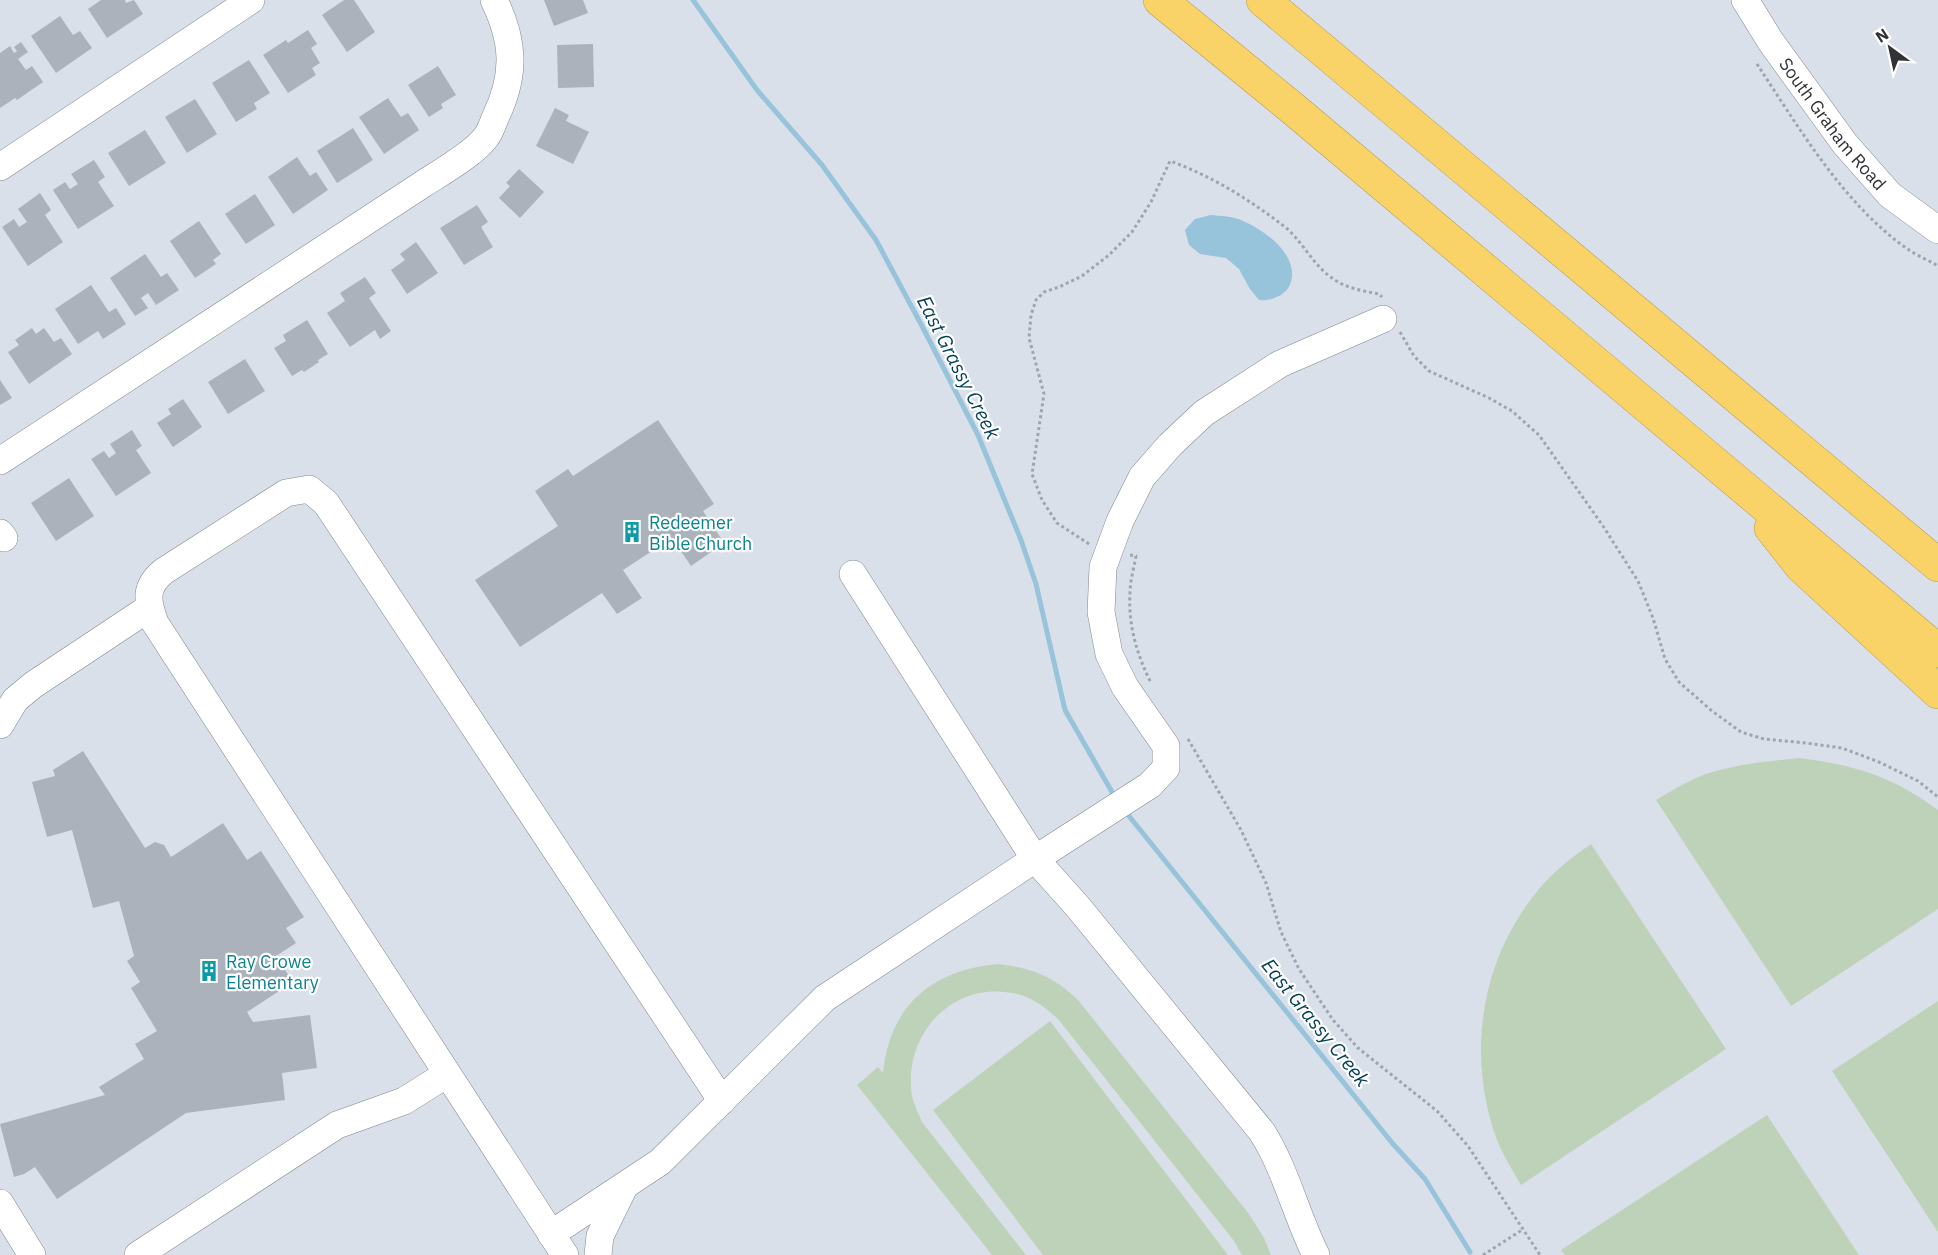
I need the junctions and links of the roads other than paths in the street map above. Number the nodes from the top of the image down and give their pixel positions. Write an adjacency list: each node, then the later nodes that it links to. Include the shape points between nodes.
1 (251, 0): 6 (street)
2 (494, 0): 10 (street, via 510,48 509,76 486,138 431,179)
3 (1160, 0): 11 (highway)
4 (1263, 0): 7 (highway)
5 (1744, 0): 8 (street, South Graham Road, via 1845,144 1890,195)
6 (0, 166)
7 (1475, 178): 12 (highway); 13 (highway)
8 (1938, 230)
9 (1390, 318): 19 (street, via 1280,364 1204,413 1142,477 1103,567 1101,612 1109,654 1125,687 1166,746 1166,768 1150,785)
10 (0, 461)
11 (1730, 475): 16 (highway); 17 (highway, via 1801,566)
12 (1938, 547)
13 (1938, 565)
14 (853, 574): 19 (street)
15 (149, 608): 18 (street, via 33,685 15,700); 20 (street, via 155,623); 21 (street, via 153,580 164,571 286,493 309,489 320,496)
16 (1938, 651)
17 (1938, 692)
18 (0, 725)
19 (1035, 859): 21 (street, via 825,998); 28 (street, via 1262,1132 1273,1149)
20 (447, 1074): 24 (street); 26 (street, via 404,1101 337,1125)
21 (722, 1101): 22 (street, via 660,1162)
22 (625, 1186): 24 (street); 27 (street, via 600,1236)
23 (0, 1203): 25 (street)
24 (558, 1244)
25 (32, 1255)
26 (138, 1255)
27 (598, 1255)
28 (1316, 1255)

